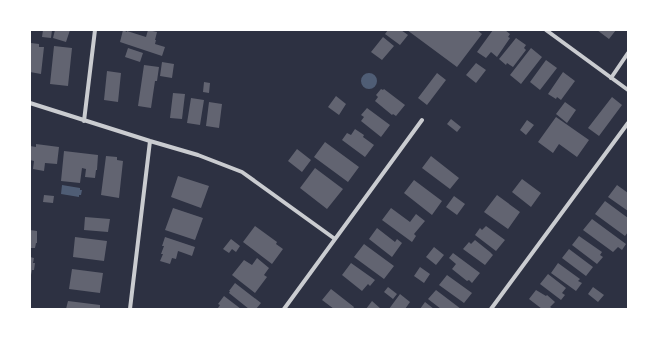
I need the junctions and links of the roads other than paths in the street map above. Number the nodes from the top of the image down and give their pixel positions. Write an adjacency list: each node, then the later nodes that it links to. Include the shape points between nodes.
1 (96, 30): 8 (street)
2 (546, 30): 4 (street)
3 (628, 53): 4 (street)
4 (611, 78): 5 (street)
5 (628, 90)
6 (30, 103): 8 (street)
7 (422, 120): 11 (street)
8 (84, 121): 10 (street)
9 (628, 123): 14 (street)
10 (150, 141): 11 (street, via 198,155 242,172); 12 (street)
11 (335, 239): 13 (street)
12 (130, 309)
13 (284, 309)
14 (491, 309)

